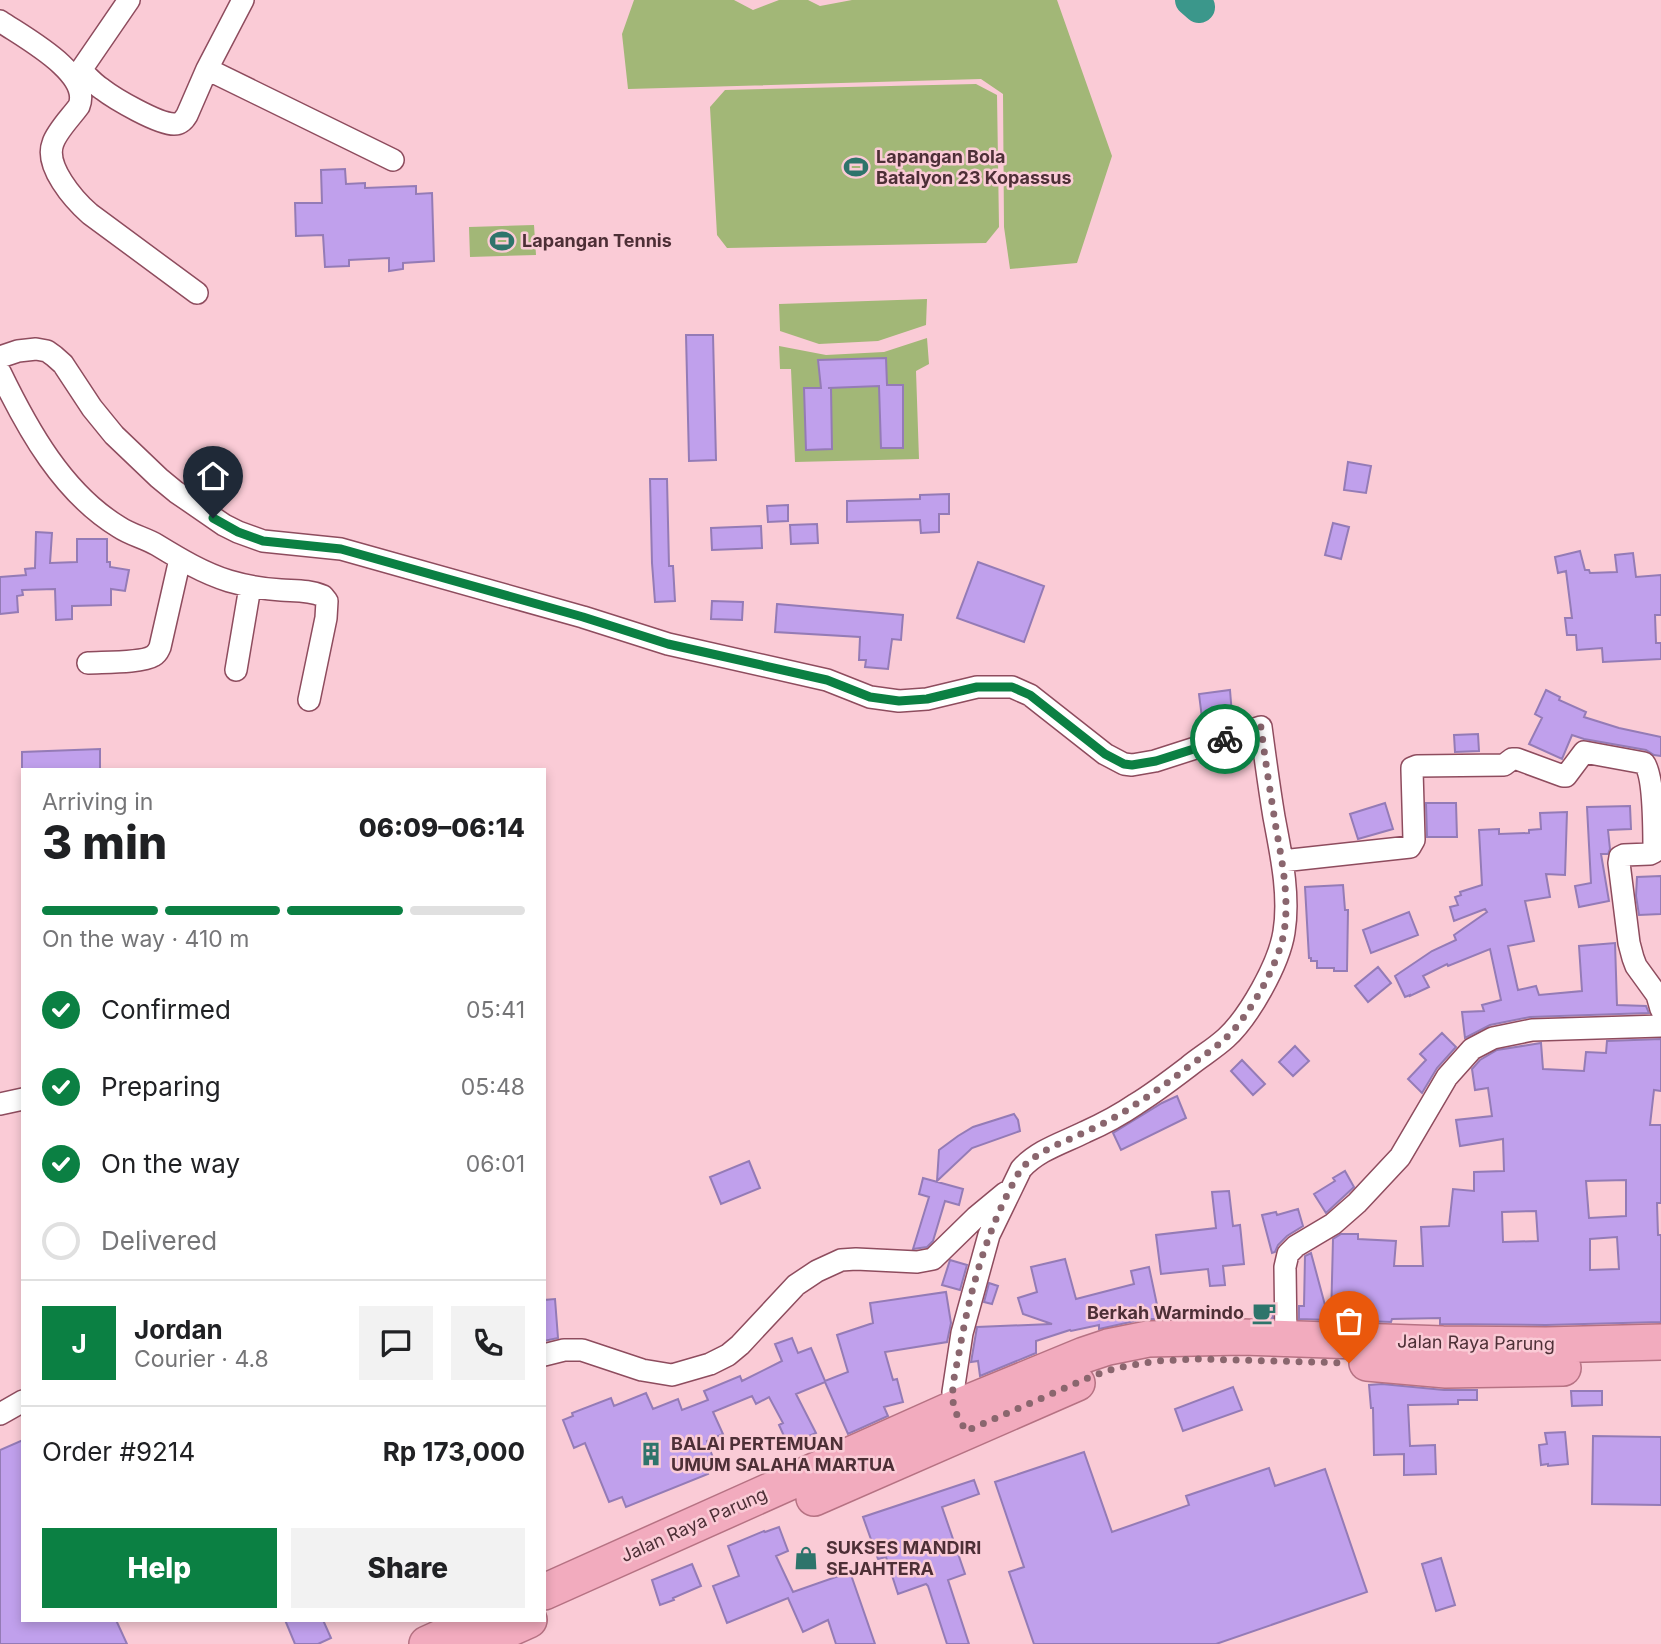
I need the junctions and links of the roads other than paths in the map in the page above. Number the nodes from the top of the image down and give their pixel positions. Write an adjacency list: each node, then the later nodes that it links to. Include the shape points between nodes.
1 (129, 0): 5 (street)
2 (243, 0): 4 (street)
3 (0, 21): 5 (street)
4 (207, 69): 5 (street, via 187,115 175,124 152,117); 6 (street)
5 (77, 73): 7 (street, via 81,101 52,145 55,170 90,214)
6 (393, 160)
7 (197, 293)
8 (0, 357): 15 (street, via 18,351 47,351 62,364 114,435 159,478 224,525 263,541 341,549 668,644 827,680 870,697 899,701 977,687 1012,687 1030,695 1124,764 1156,761 1261,727)
9 (0, 372): 10 (street, via 36,438 80,496 120,528)
10 (180, 559): 11 (street); 12 (street, via 156,654 140,660)
11 (250, 586): 13 (street); 14 (street, via 318,594 327,601)
12 (88, 663)
13 (236, 670)
14 (309, 700)
15 (1282, 861): 16 (street, via 1410,847 1414,840 1412,768 1417,766 1502,765 1514,759 1566,776 1584,752 1644,763 1654,852 1624,855 1619,863 1633,958); 20 (street, via 1283,941 1271,972 1238,1025 1134,1106 1035,1157 1021,1169)
16 (1661, 1009)
17 (1661, 1026): 21 (street, via 1532,1030 1493,1038 1472,1049 1447,1077 1400,1157 1333,1224 1288,1254)
18 (21, 1099): 19 (street)
19 (0, 1104)
20 (1010, 1190): 23 (street, via 933,1259 841,1260 817,1271 796,1285 740,1345 710,1364 672,1375 582,1350); 27 (street, via 989,1235 962,1332 953,1392)
21 (1286, 1338): 22 (highway, Jalan Raya Parung, via 1443,1344); 27 (highway, Jalan Raya Parung, via 1148,1339 1108,1347)
22 (1661, 1342)
23 (546, 1354)
24 (1661, 1367): 27 (highway, Jalan Raya Parung, via 1446,1370 1354,1362 1156,1361 1116,1368)
25 (21, 1402): 26 (street)
26 (0, 1414)
27 (960, 1420): 28 (highway, Jalan Raya Parung); 29 (highway, Jalan Raya Parung)
28 (546, 1591)
29 (546, 1613)
30 (476, 1622): 32 (highway)
31 (524, 1622): 33 (highway)
32 (427, 1644)
33 (475, 1644)

